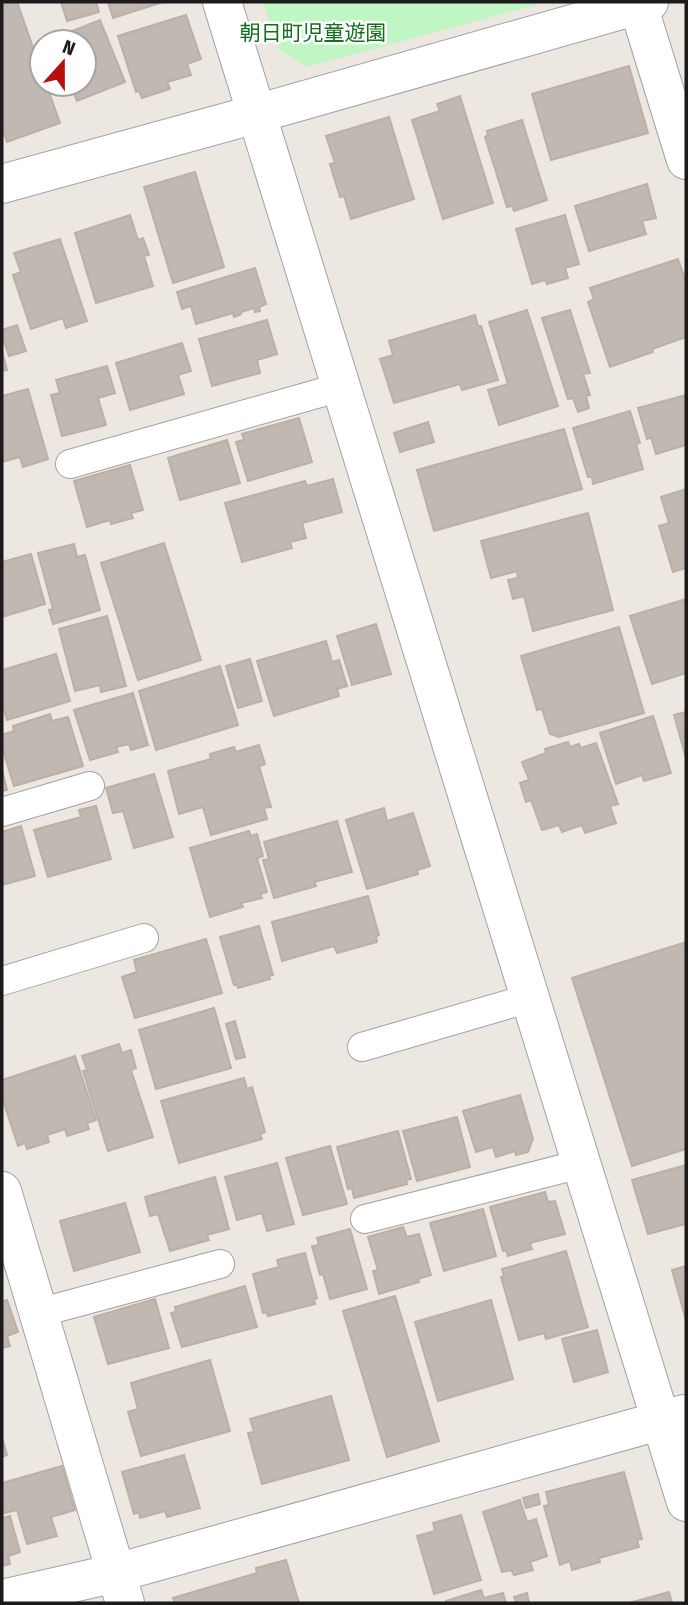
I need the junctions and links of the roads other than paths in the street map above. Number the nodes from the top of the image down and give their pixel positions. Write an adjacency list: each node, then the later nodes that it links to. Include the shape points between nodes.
1 (222, 2): 3 (street)
2 (643, 3): 3 (street); 4 (street)
3 (256, 114): 5 (street); 6 (street)
4 (686, 160)
5 (2, 184)
6 (341, 387): 7 (lane); 12 (street)
7 (70, 464)
8 (90, 786): 9 (lane)
9 (2, 812)
10 (144, 938): 11 (lane)
11 (2, 981)
12 (530, 998): 13 (lane); 14 (street)
13 (362, 1047)
14 (581, 1164): 16 (lane); 19 (street)
15 (2, 1191): 18 (street)
16 (365, 1219)
17 (220, 1264): 18 (lane)
18 (38, 1313): 21 (street)
19 (674, 1417): 20 (street); 21 (street)
20 (686, 1502)
21 (121, 1588): 22 (street)
22 (2, 1599)

